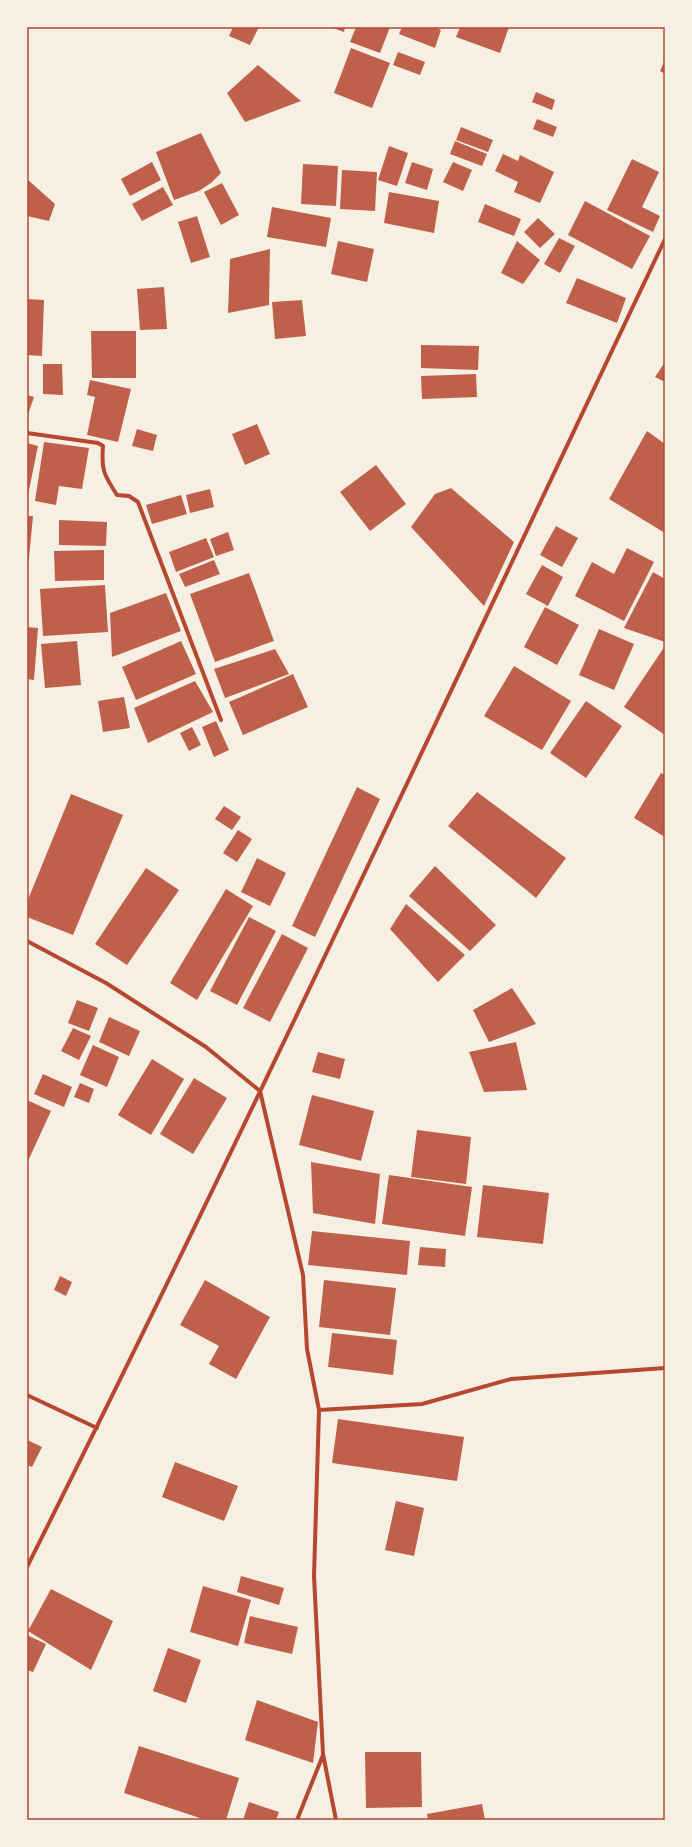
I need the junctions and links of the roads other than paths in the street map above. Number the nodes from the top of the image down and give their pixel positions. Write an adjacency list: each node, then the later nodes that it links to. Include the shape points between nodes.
1 (665, 240): 5 (street)
2 (27, 433): 3 (street, via 98,443 103,446 104,475 117,495 129,496 138,502)
3 (221, 720)
4 (27, 941): 5 (street, via 106,983 199,1043)
5 (260, 1091): 8 (street, via 303,1275 307,1349); 9 (street)
6 (665, 1368): 8 (street, via 510,1379 422,1404)
7 (27, 1395): 9 (street)
8 (318, 1410): 11 (street, via 314,1576)
9 (97, 1428): 10 (street)
10 (27, 1567)
11 (323, 1754): 12 (street); 13 (street)
12 (298, 1820)
13 (336, 1820)

